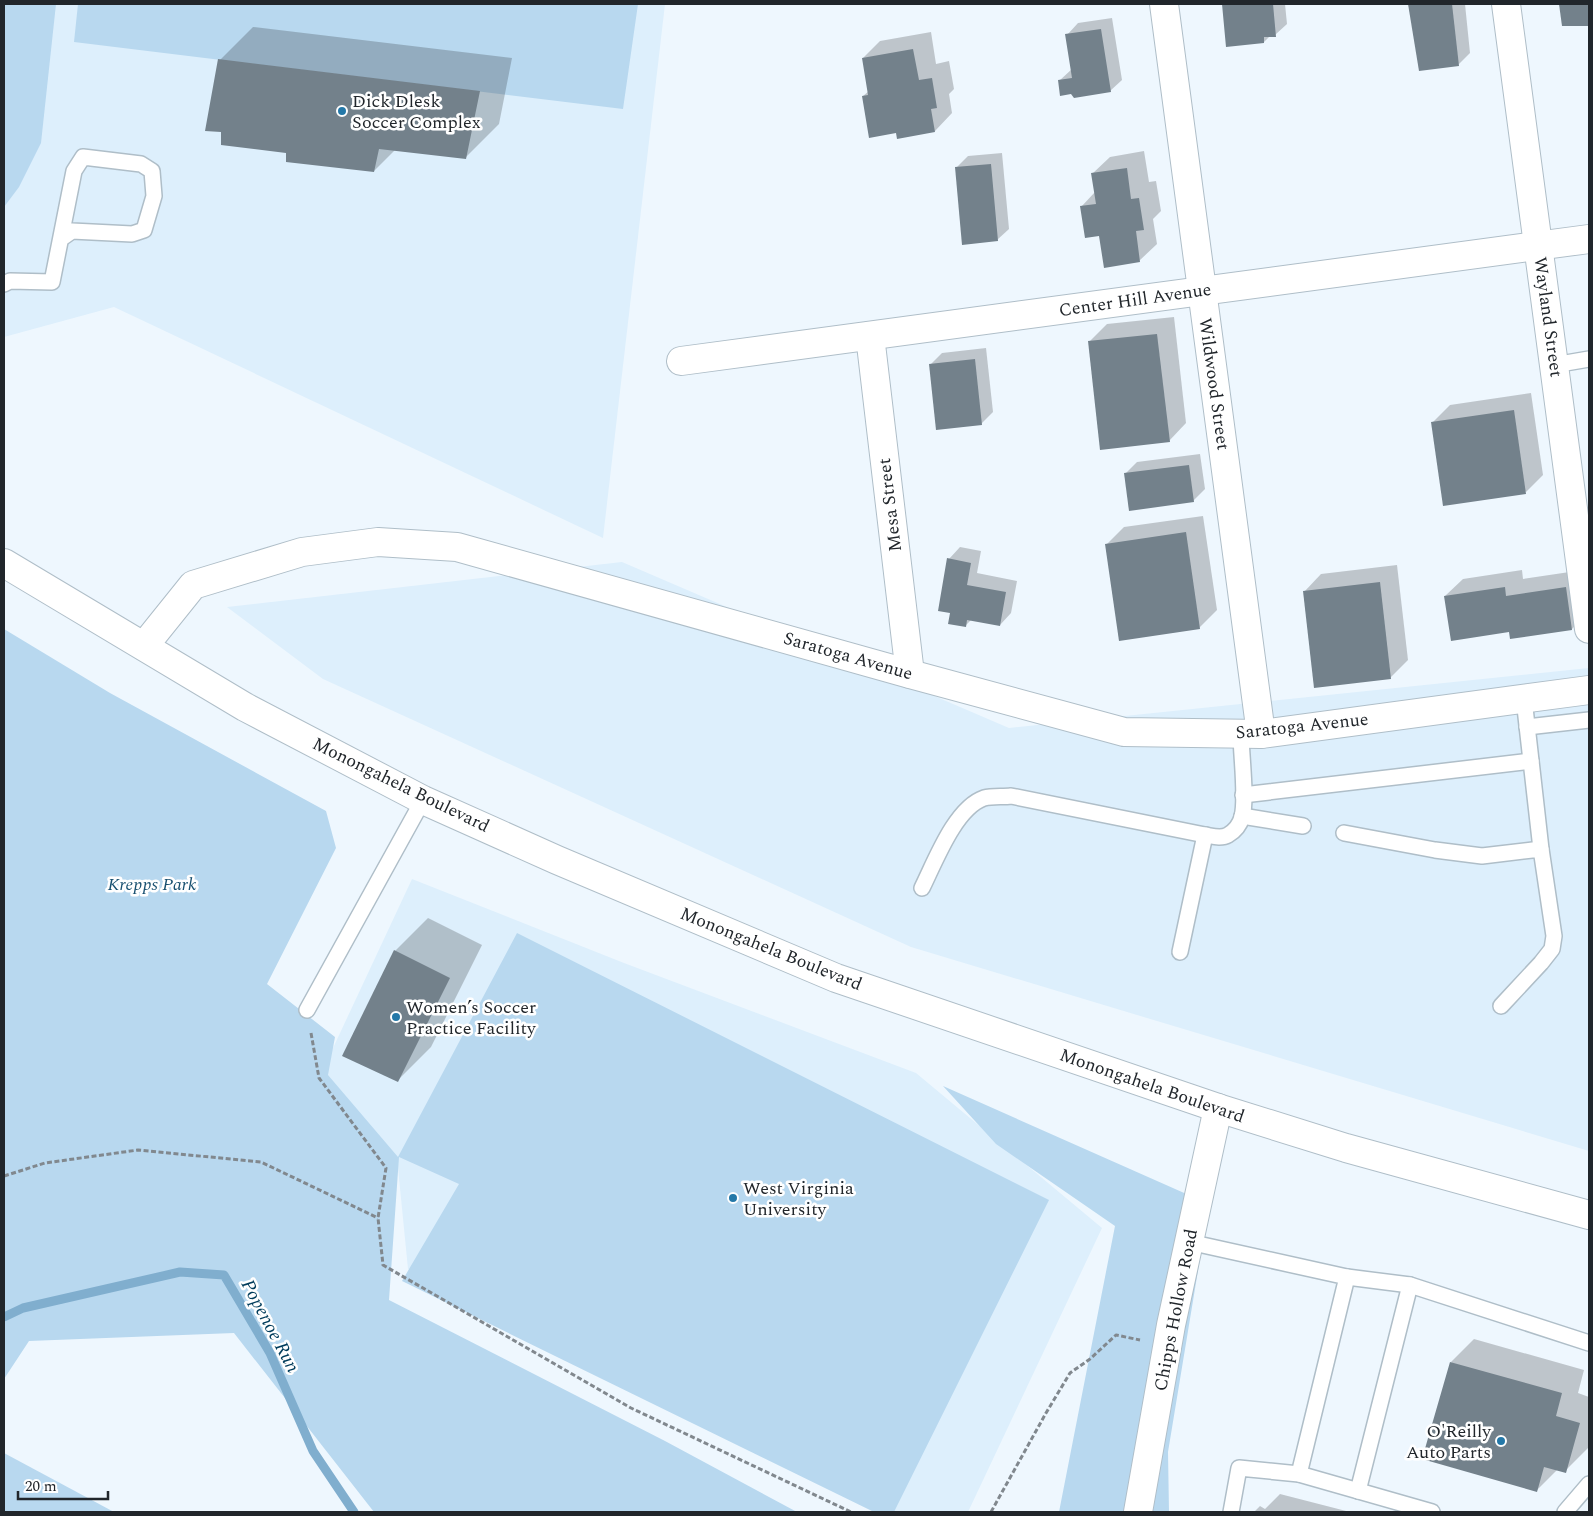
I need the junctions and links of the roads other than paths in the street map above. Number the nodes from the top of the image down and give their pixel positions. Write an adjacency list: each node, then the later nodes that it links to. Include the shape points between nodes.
1 (1164, 4): 7 (street, Wildwood Street)
2 (1506, 4): 5 (street, Wayland Street)
3 (62, 238): 3 (lane, via 72,231 132,234 144,230 154,196 152,171 141,164 83,157 74,171); 6 (lane, via 52,282)
4 (1589, 239): 5 (street, Center Hill Avenue)
5 (1538, 246): 7 (street, Center Hill Avenue); 11 (street, Wayland Street)
6 (4, 284)
7 (1202, 291): 8 (street, Center Hill Avenue); 20 (street, Wildwood Street)
8 (870, 336): 10 (street, Center Hill Avenue); 15 (street, Mesa Street)
9 (1589, 359): 11 (lane)
10 (681, 361)
11 (1554, 365): 13 (street, Wayland Street)
12 (4, 563): 14 (street, Monongahela Boulevard)
13 (1589, 630)
14 (144, 646): 15 (street, Saratoga Avenue, via 193,585 302,552 378,542 457,547); 23 (street, Monongahela Boulevard, via 245,707)
15 (910, 674): 20 (street, Saratoga Avenue, via 1124,732)
16 (1589, 690): 17 (street, Saratoga Avenue)
17 (1524, 699): 19 (lane); 20 (street, Saratoga Avenue)
18 (1589, 720): 19 (lane)
19 (1527, 726): 21 (lane)
20 (1251, 734): 22 (lane)
21 (1531, 761): 22 (lane); 28 (lane)
22 (1243, 795): 24 (lane)
23 (424, 800): 32 (lane); 33 (street, Monongahela Boulevard, via 836,978)
24 (1242, 816): 25 (lane); 27 (lane, via 1237,828 1229,834 1222,837)
25 (1302, 826)
26 (1344, 833): 28 (lane, via 1482,856)
27 (1205, 835): 29 (lane, via 1011,796 984,798 967,810 952,827); 30 (lane)
28 (1541, 849): 31 (lane, via 1554,936 1552,949)
29 (922, 888)
30 (1180, 952)
31 (1501, 1006)
32 (307, 1010)
33 (1218, 1108): 34 (street, Monongahela Boulevard, via 1346,1148); 35 (street, Chipps Hollow Road)
34 (1589, 1215)
35 (1189, 1242): 36 (lane); 42 (street, Chipps Hollow Road)
36 (1347, 1277): 37 (lane); 39 (lane)
37 (1410, 1285): 38 (lane); 41 (lane)
38 (1589, 1343)
39 (1299, 1474): 41 (lane); 43 (lane, via 1239,1468)
40 (1589, 1484): 45 (lane)
41 (1358, 1491): 44 (lane)
42 (1138, 1512)
43 (1231, 1512)
44 (1432, 1512)
45 (1565, 1512)

